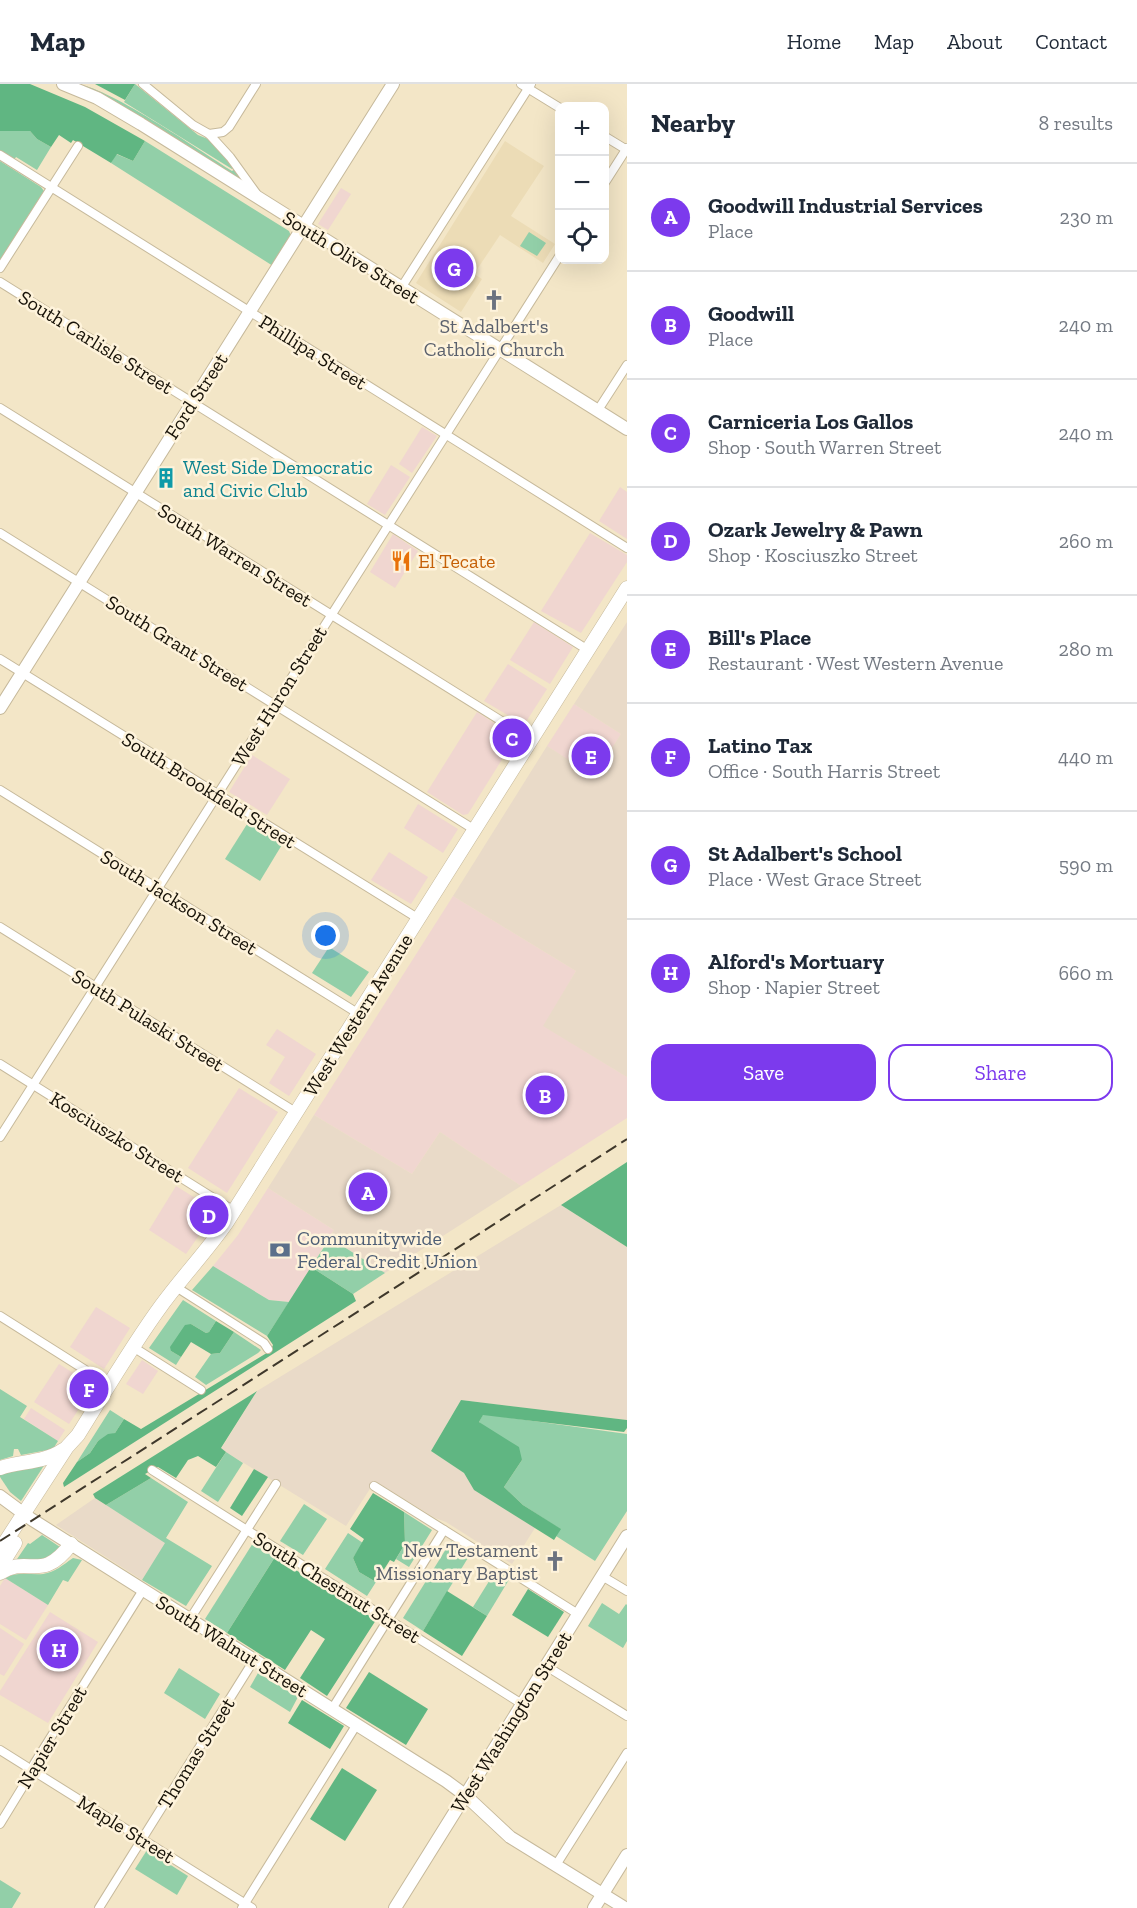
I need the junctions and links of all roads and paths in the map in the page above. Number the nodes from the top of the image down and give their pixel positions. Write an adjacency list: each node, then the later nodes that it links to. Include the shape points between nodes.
1 (63, 84): 16 (street, South Olive Street, via 114,107)
2 (143, 84): 8 (street, South Olive Street)
3 (256, 84): 7 (street)
4 (393, 84): 17 (street, Ford Street)
5 (527, 85): 6 (street); 21 (street)
6 (555, 105)
7 (229, 127): 8 (street); 12 (street)
8 (208, 134): 12 (street, South Olive Street)
9 (609, 139): 11 (street)
10 (78, 146): 15 (street)
11 (627, 149): 14 (street)
12 (226, 152): 16 (street, South Olive Street)
13 (0, 156): 15 (street, Phillipa Street)
14 (609, 176)
15 (51, 188): 19 (street); 22 (street, Phillipa Street)
16 (260, 198): 17 (street, South Olive Street)
17 (303, 227): 21 (street, South Olive Street); 22 (street, Ford Street)
18 (555, 263): 23 (street, West Huron Street)
19 (0, 268)
20 (0, 282): 25 (street, South Carlisle Street)
21 (401, 288): 23 (street, South Olive Street)
22 (250, 312): 25 (street, Ford Street); 29 (street, Phillipa Street)
23 (500, 350): 27 (street, South Olive Street); 29 (street, West Huron Street)
24 (627, 365): 27 (street)
25 (192, 402): 30 (street, Ford Street); 31 (street, South Carlisle Street)
26 (0, 408): 30 (street, South Warren Street)
27 (598, 411): 28 (street, South Olive Street)
28 (627, 429)
29 (446, 435): 31 (street, West Huron Street); 33 (street, Phillipa Street)
30 (135, 492): 34 (street, Ford Street); 36 (street, South Warren Street)
31 (388, 525): 36 (street, West Huron Street); 37 (street, South Carlisle Street)
32 (0, 533): 34 (street, South Grant Street)
33 (627, 548)
34 (79, 582): 39 (street, Ford Street); 40 (street, South Grant Street)
35 (627, 588): 37 (main road, West Western Avenue)
36 (331, 615): 40 (street, West Huron Street); 42 (street, South Warren Street)
37 (588, 650): 42 (main road, West Western Avenue)
38 (0, 659): 39 (street, South Brookfield Street)
39 (22, 673): 41 (street, Ford Street); 44 (street, South Brookfield Street)
40 (274, 704): 44 (street, West Huron Street); 45 (street, South Grant Street)
41 (0, 708)
42 (532, 740): 45 (main road, West Western Avenue)
43 (0, 790): 46 (street, South Jackson Street)
44 (217, 795): 46 (street, West Huron Street); 47 (street, South Brookfield Street)
45 (476, 830): 47 (main road, West Western Avenue)
46 (158, 888): 49 (street, West Huron Street); 50 (street, South Jackson Street)
47 (419, 919): 50 (main road, West Western Avenue)
48 (0, 927): 49 (street, South Pulaski Street)
49 (95, 987): 52 (street, West Huron Street); 53 (street, South Pulaski Street)
50 (359, 1014): 53 (main road, West Western Avenue)
51 (0, 1064): 52 (street, Kosciuszko Street)
52 (33, 1085): 54 (street, West Huron Street); 55 (street, Kosciuszko Street)
53 (297, 1113): 55 (main road, West Western Avenue)
54 (0, 1137)
55 (234, 1211): 56 (main road, West Western Avenue)
56 (176, 1287): 58 (main road, West Western Avenue); 59 (street)
57 (0, 1316): 60 (street)
58 (133, 1347): 60 (main road, West Western Avenue); 61 (street)
59 (268, 1349)
60 (109, 1385): 62 (main road, West Western Avenue)
61 (201, 1390)
62 (78, 1435): 63 (main road, West Western Avenue); 69 (main road, West Western Avenue, via 74,1451)
63 (67, 1447): 64 (main road, via 45,1459); 69 (main road, West Western Avenue)
64 (0, 1468)
65 (152, 1470): 70 (street, South Chestnut Street)
66 (276, 1484): 70 (street)
67 (374, 1486): 71 (street)
68 (0, 1496): 69 (street, South Walnut Street)
69 (27, 1516): 73 (street, South Walnut Street); 74 (main road, West Western Avenue); 75 (main road, West Western Avenue)
70 (247, 1530): 81 (street); 82 (street, South Chestnut Street)
71 (444, 1530): 80 (street); 82 (street)
72 (627, 1536): 77 (street, West Washington Street)
73 (71, 1544): 76 (main road, via 46,1566 19,1566); 78 (street, South Walnut Street)
74 (0, 1550)
75 (0, 1567)
76 (0, 1573)
77 (602, 1576): 79 (street); 80 (street, West Washington Street)
78 (143, 1590): 81 (street, South Walnut Street); 91 (street, Napier Street)
79 (627, 1591)
80 (578, 1614): 84 (street, West Washington Street)
81 (190, 1619): 83 (street, South Walnut Street)
82 (389, 1619): 85 (street, South Chestnut Street); 86 (street)
83 (254, 1660): 86 (street, South Walnut Street); 94 (street, Thomas Street)
84 (546, 1666): 85 (street, West Washington Street); 87 (street)
85 (522, 1704): 92 (street, West Washington Street)
86 (332, 1709): 88 (street, South Walnut Street)
87 (627, 1716)
88 (357, 1724): 92 (street, South Walnut Street); 98 (street)
89 (0, 1750): 91 (street, Maple Street)
90 (627, 1753): 96 (street)
91 (32, 1769): 93 (street, Napier Street); 94 (street, Maple Street)
92 (465, 1796): 96 (street, South Walnut Street, via 510,1837); 100 (street, West Washington Street)
93 (0, 1824)
94 (142, 1839): 98 (street, Maple Street); 99 (street, Thomas Street)
95 (627, 1855): 97 (street)
96 (556, 1865): 97 (street, South Walnut Street)
97 (603, 1894): 101 (street); 102 (street, South Walnut Street)
98 (246, 1906)
99 (99, 1908)
100 (395, 1908)
101 (594, 1908)
102 (625, 1908)

